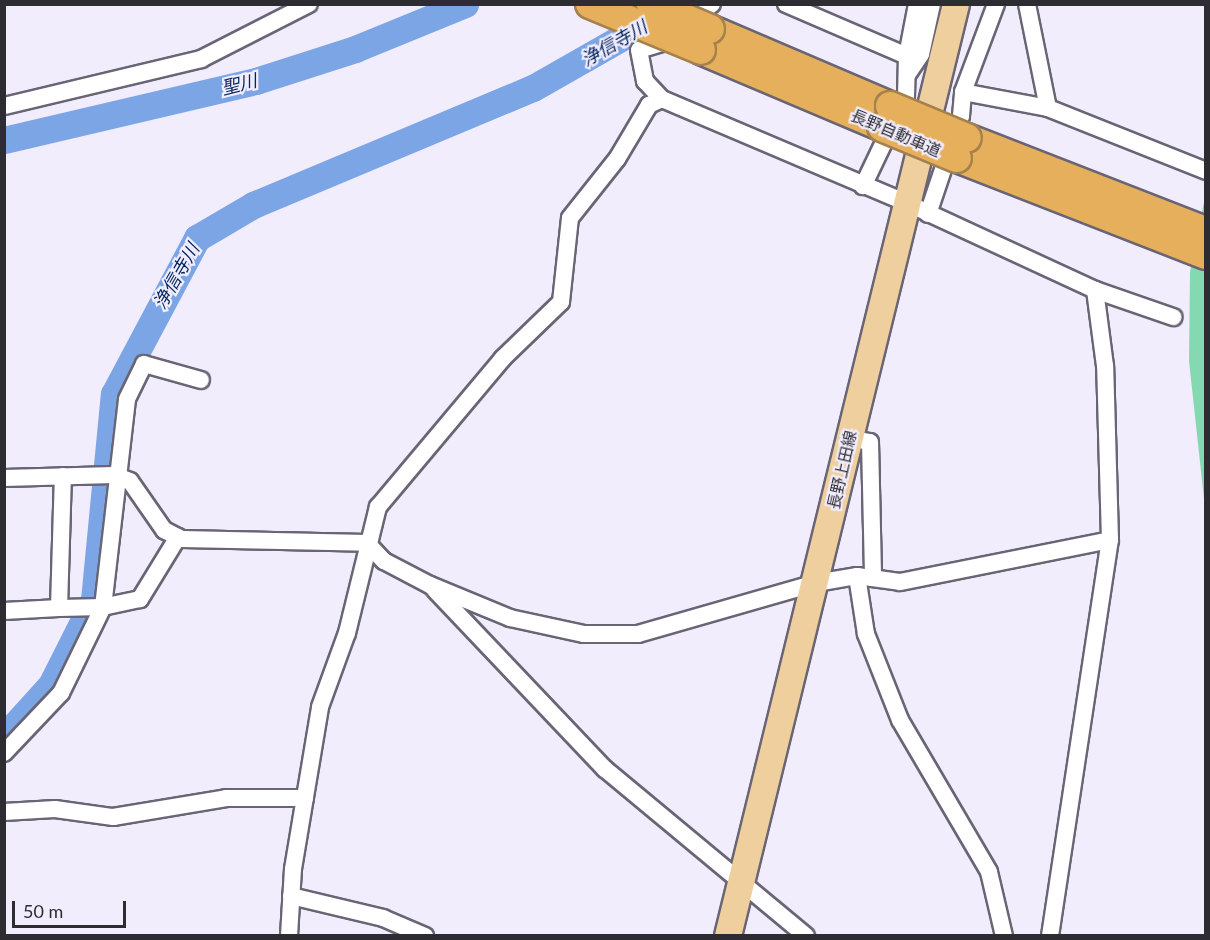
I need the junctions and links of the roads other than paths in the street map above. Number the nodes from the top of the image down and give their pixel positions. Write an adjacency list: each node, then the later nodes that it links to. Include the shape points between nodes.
1 (309, 4): 16 (street, via 201,59)
2 (590, 4): 11 (highway, 長野自動車道, bridge)
3 (651, 4): 11 (highway, 長野自動車道, bridge)
4 (786, 4): 10 (street)
5 (917, 4): 12 (street)
6 (932, 4): 13 (street, via 921,54)
7 (956, 4): 20 (main road, 長野上田線)
8 (996, 4): 14 (street)
9 (1027, 4): 17 (street)
10 (811, 8): 12 (street)
11 (708, 28): 15 (street, via 639,50 645,81); 21 (highway, 長野自動車道, bridge, via 886,116)
12 (907, 56): 13 (street)
13 (907, 76): 19 (street, via 906,96)
14 (963, 92): 17 (street); 20 (street, via 961,116)
15 (662, 99): 19 (street); 32 (street, via 648,105 617,159 570,218 561,302 502,359 399,478 378,507)
16 (4, 106)
17 (1048, 108): 18 (street)
18 (1206, 171)
19 (863, 186): 20 (street)
20 (918, 208): 23 (street); 26 (main road, 長野上田線)
21 (1188, 233): 22 (highway, 長野自動車道)
22 (1206, 255)
23 (1095, 290): 24 (street); 31 (street, via 1105,366)
24 (1173, 317)
25 (201, 380): 27 (street, via 144,364 127,399)
26 (849, 438): 33 (street, via 870,442); 34 (main road, 長野上田線)
27 (116, 475): 28 (street); 30 (street, via 135,487 164,530); 36 (street)
28 (63, 476): 29 (street); 37 (street)
29 (4, 478)
30 (178, 537): 32 (street); 36 (street, via 140,600)
31 (1110, 540): 33 (street, via 900,582); 49 (street)
32 (367, 543): 35 (street, via 384,561); 40 (street, via 347,633 320,707)
33 (865, 577): 34 (street); 48 (street, via 866,634 900,720 988,872)
34 (816, 583): 35 (street, via 638,634 571,632 510,618); 42 (main road, 長野上田線)
35 (430, 585): 42 (street, via 605,769)
36 (102, 607): 37 (street); 39 (street, via 61,693)
37 (60, 608): 38 (street)
38 (4, 611)
39 (4, 753)
40 (305, 798): 41 (street, via 226,798 113,817 55,809); 43 (street)
41 (4, 812)
42 (741, 877): 46 (main road, 長野上田線); 47 (street)
43 (291, 896): 44 (street); 45 (street, via 383,918)
44 (289, 936)
45 (425, 936)
46 (728, 936)
47 (806, 936)
48 (1005, 936)
49 (1050, 936)

